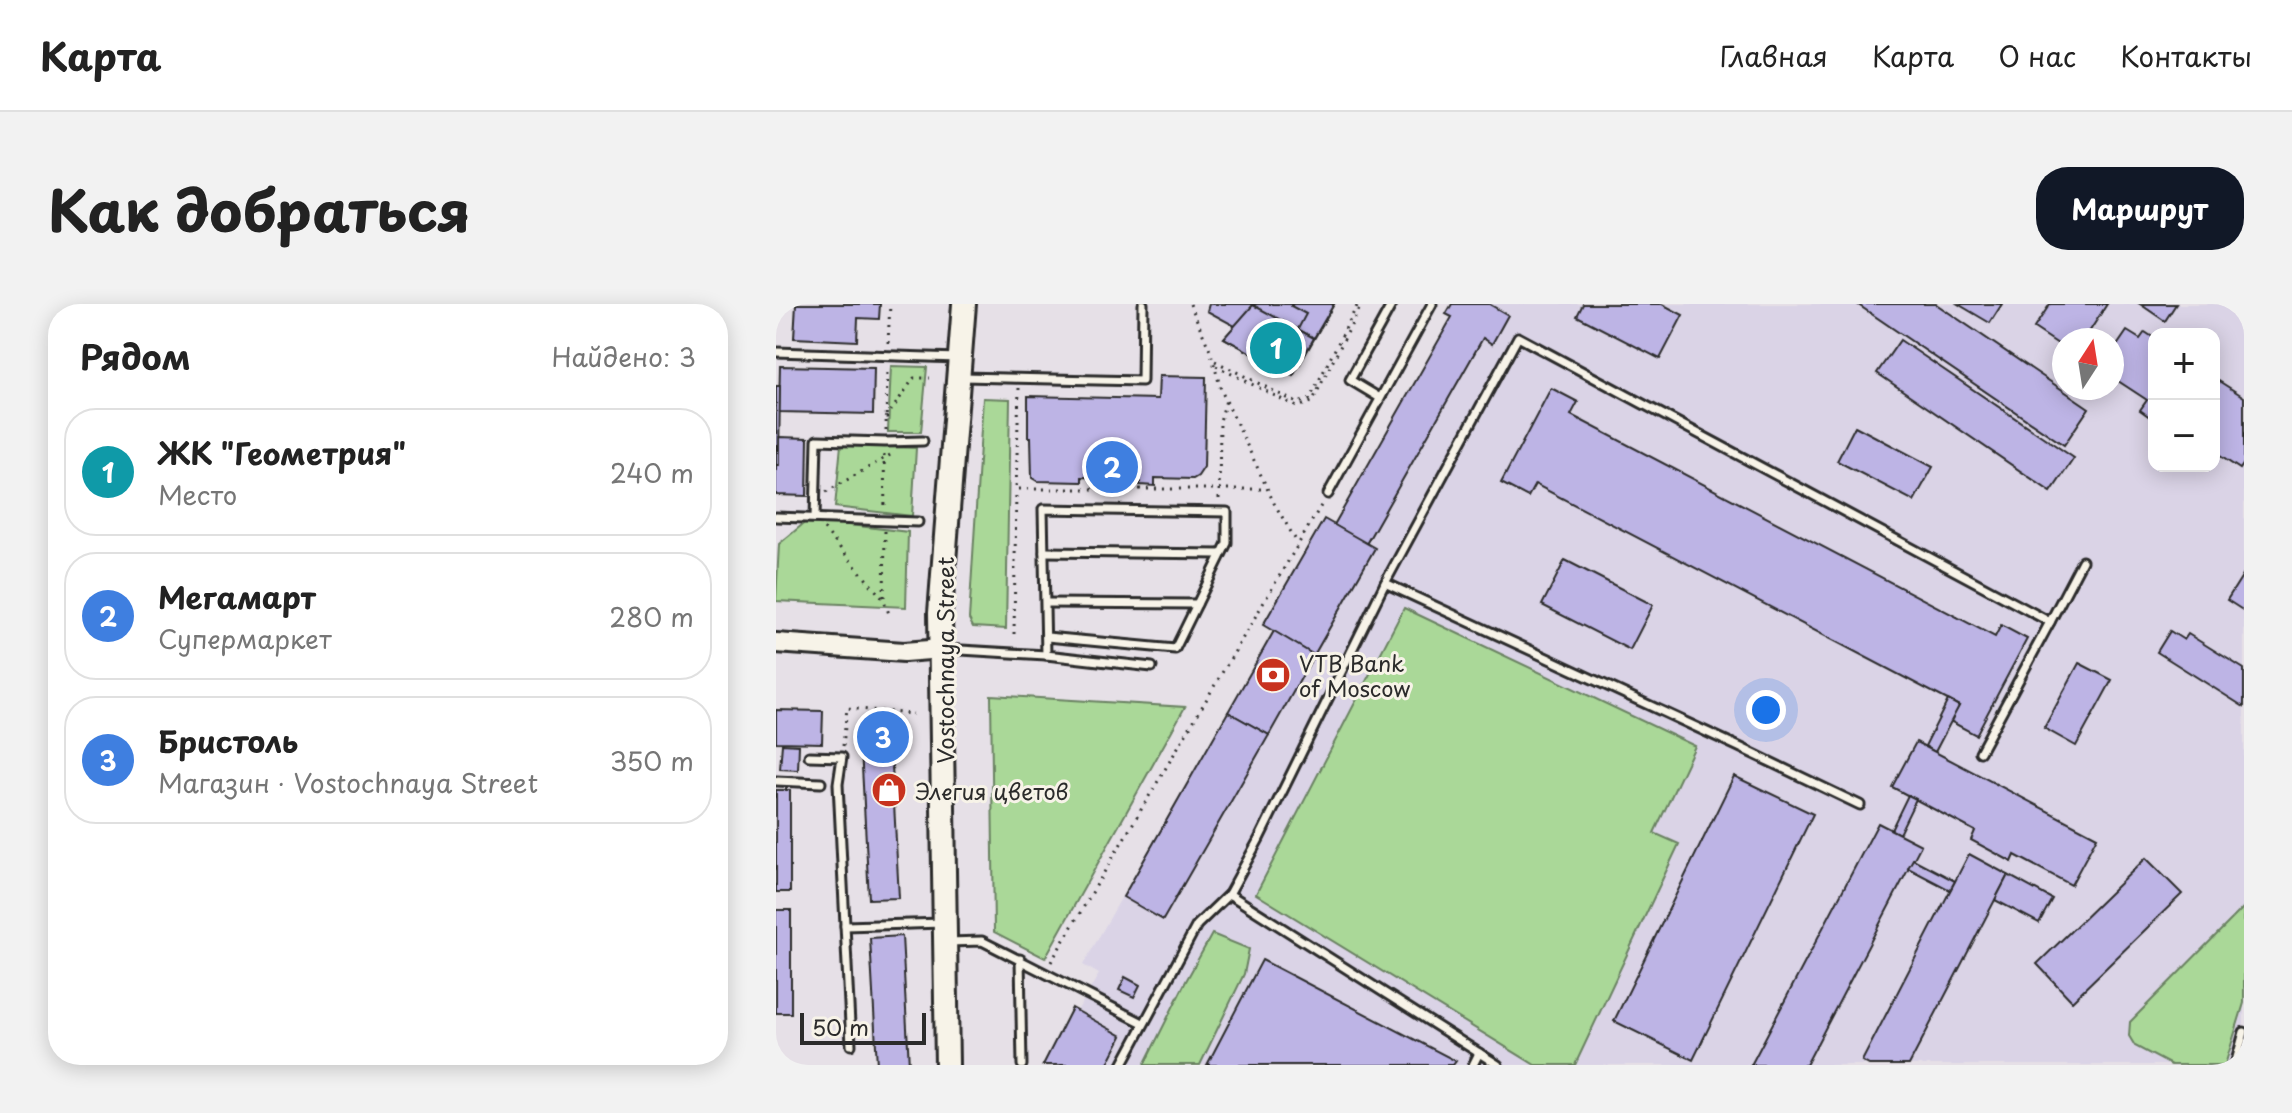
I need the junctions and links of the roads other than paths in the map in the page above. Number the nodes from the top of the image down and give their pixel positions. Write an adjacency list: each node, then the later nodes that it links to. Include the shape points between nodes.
1 (964, 304): 6 (main road, Vostochnaya Street)
2 (1143, 304): 6 (lane, via 1142,381 980,379)
3 (1392, 304): 7 (lane, via 1350,380)
4 (1432, 304): 7 (lane)
5 (776, 352): 6 (lane, via 888,355)
6 (958, 367): 22 (main road, Vostochnaya Street, via 940,613)
7 (1380, 398): 9 (lane)
8 (923, 441): 11 (lane, via 817,440)
9 (1328, 494)
10 (776, 517): 11 (lane)
11 (815, 518): 12 (lane)
12 (918, 522)
13 (1044, 552): 14 (lane); 14 (lane, via 1043,509 1227,512 1227,543); 17 (lane)
14 (1221, 554): 18 (lane)
15 (2082, 561): 19 (lane)
16 (1385, 583): 19 (lane, via 1518,337); 29 (lane); 30 (lane)
17 (1046, 603): 18 (lane); 20 (lane)
18 (1197, 604): 20 (lane, via 1175,649)
19 (2050, 622): 25 (lane)
20 (1047, 637): 23 (lane)
21 (776, 643): 22 (street, via 904,652)
22 (942, 649): 23 (lane); 32 (main road, Vostochnaya Street)
23 (1046, 655): 24 (lane)
24 (1152, 667)
25 (1980, 752)
26 (809, 756): 31 (lane, via 842,757 838,784)
27 (776, 781): 28 (lane)
28 (821, 783)
29 (1860, 805)
30 (1229, 894): 34 (lane, via 1197,925); 37 (lane)
31 (845, 926): 32 (lane); 36 (lane)
32 (946, 932): 33 (lane); 38 (main road, Vostochnaya Street)
33 (1020, 959): 34 (lane); 39 (lane)
34 (1143, 1023): 40 (lane)
35 (2244, 1032): 43 (lane)
36 (851, 1045)
37 (1479, 1053): 41 (lane); 42 (lane)
38 (947, 1065)
39 (1022, 1065)
40 (1122, 1065)
41 (1473, 1065)
42 (1498, 1065)
43 (2235, 1065)

